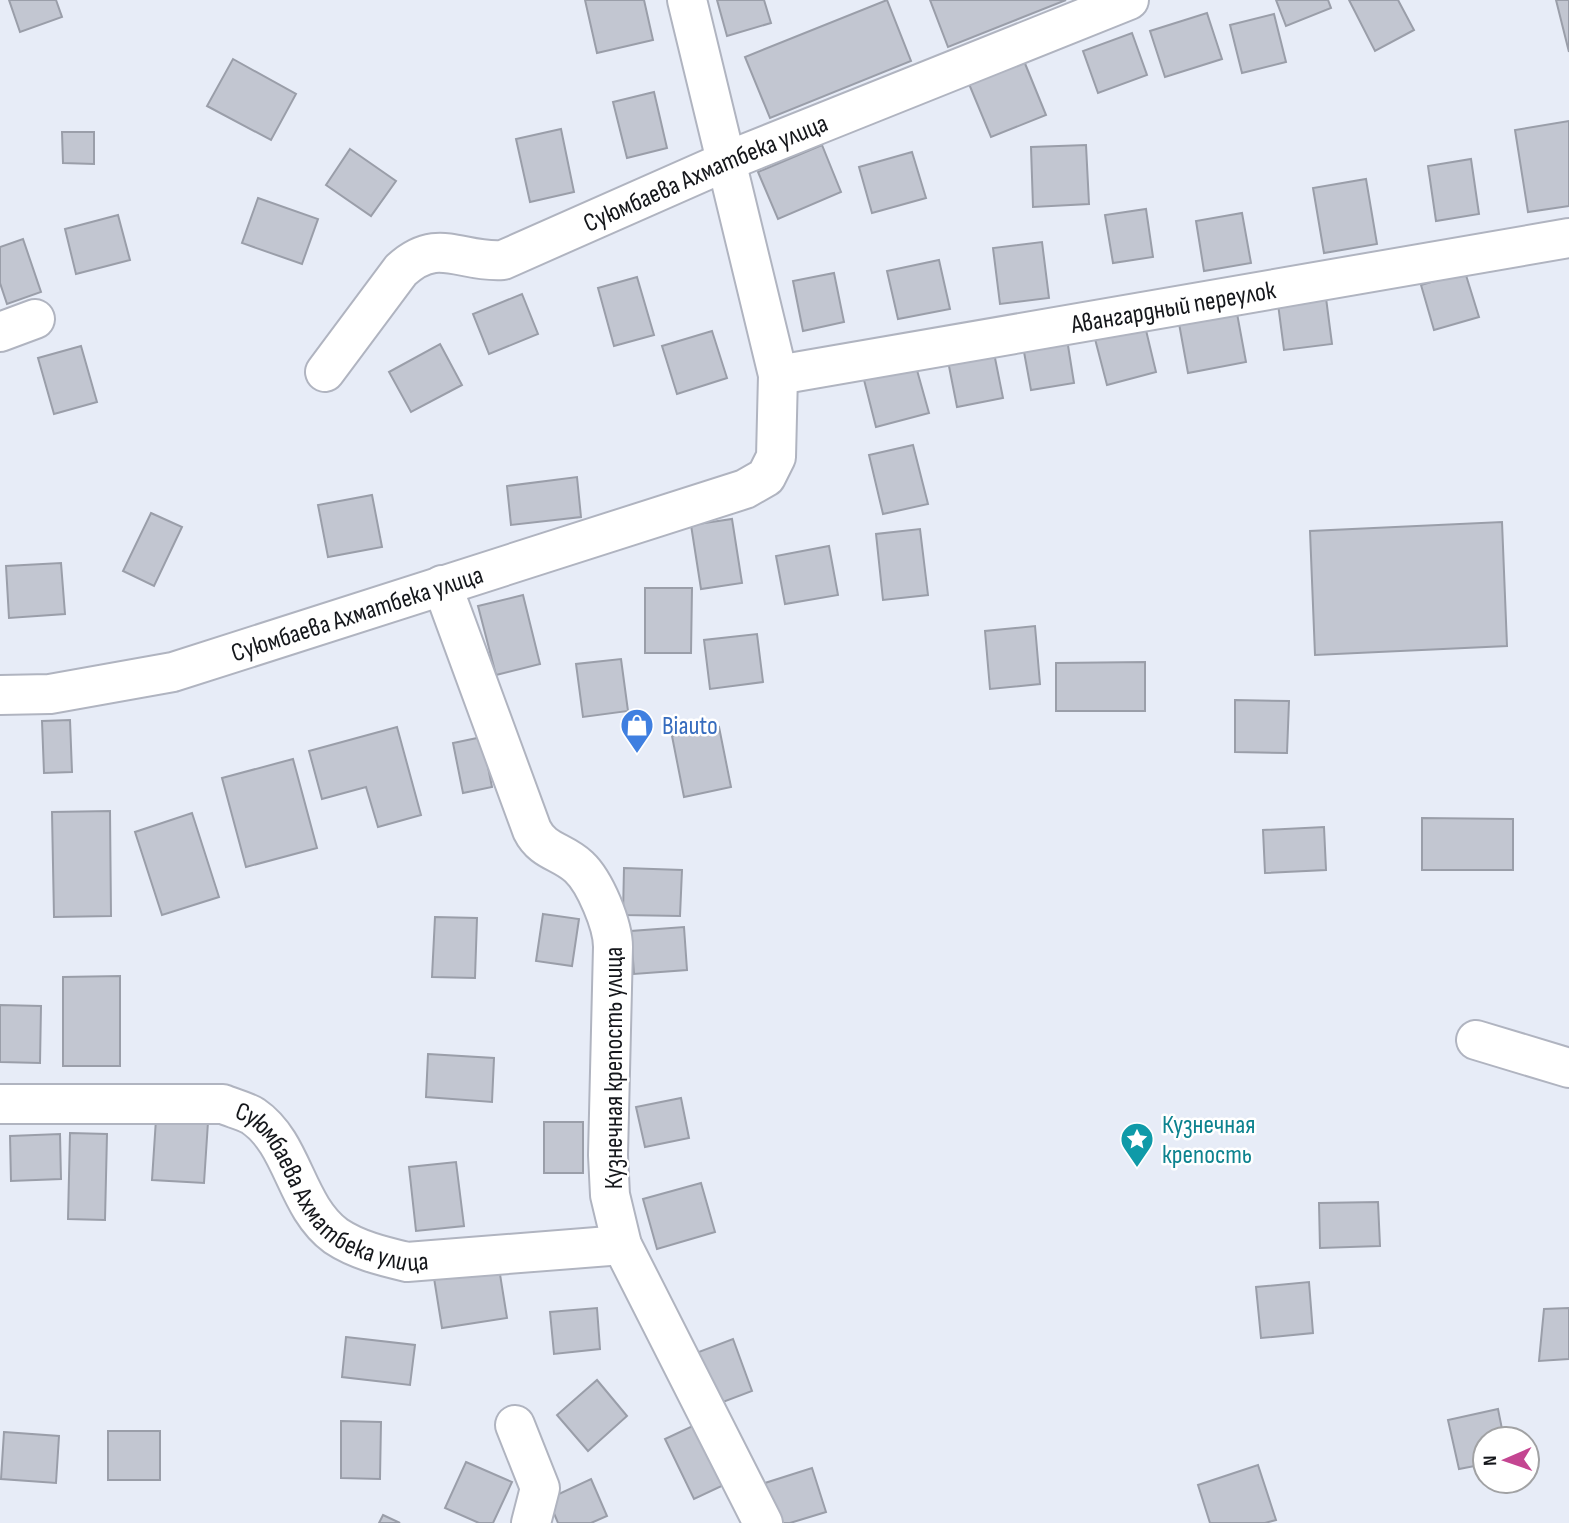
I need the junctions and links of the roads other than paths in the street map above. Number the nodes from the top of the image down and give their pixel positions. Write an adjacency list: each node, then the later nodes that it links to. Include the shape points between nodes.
1 (687, 0): 3 (street, Суюмбаева Ахматбека улица)
2 (1129, 0): 3 (street, Суюмбаева Ахматбека улица)
3 (727, 161): 7 (street, Суюмбаева Ахматбека улица, via 503,260 437,251 416,256); 8 (street, Суюмбаева Ахматбека улица)
4 (1569, 238): 8 (street, Авангардный переулок)
5 (35, 319): 6 (street)
6 (0, 332)
7 (325, 372)
8 (778, 375): 9 (street, Суюмбаева Ахматбека улица, via 776,457 766,477 745,489)
9 (442, 586): 10 (street, Суюмбаева Ахматбека улица, via 173,672 50,694); 14 (street, Кузнечная крепость улица, via 532,830 539,843 581,868 613,933 608,1155 610,1195)
10 (0, 695)
11 (1476, 1040): 12 (street)
12 (1569, 1068)
13 (0, 1104): 14 (street, Суюмбаева Ахматбека улица, via 223,1104 254,1116 276,1143 308,1205 335,1235 373,1255 407,1262)
14 (622, 1245): 17 (street, Кузнечная крепость улица)
15 (515, 1425): 16 (street, via 540,1488)
16 (531, 1523)
17 (763, 1523)

